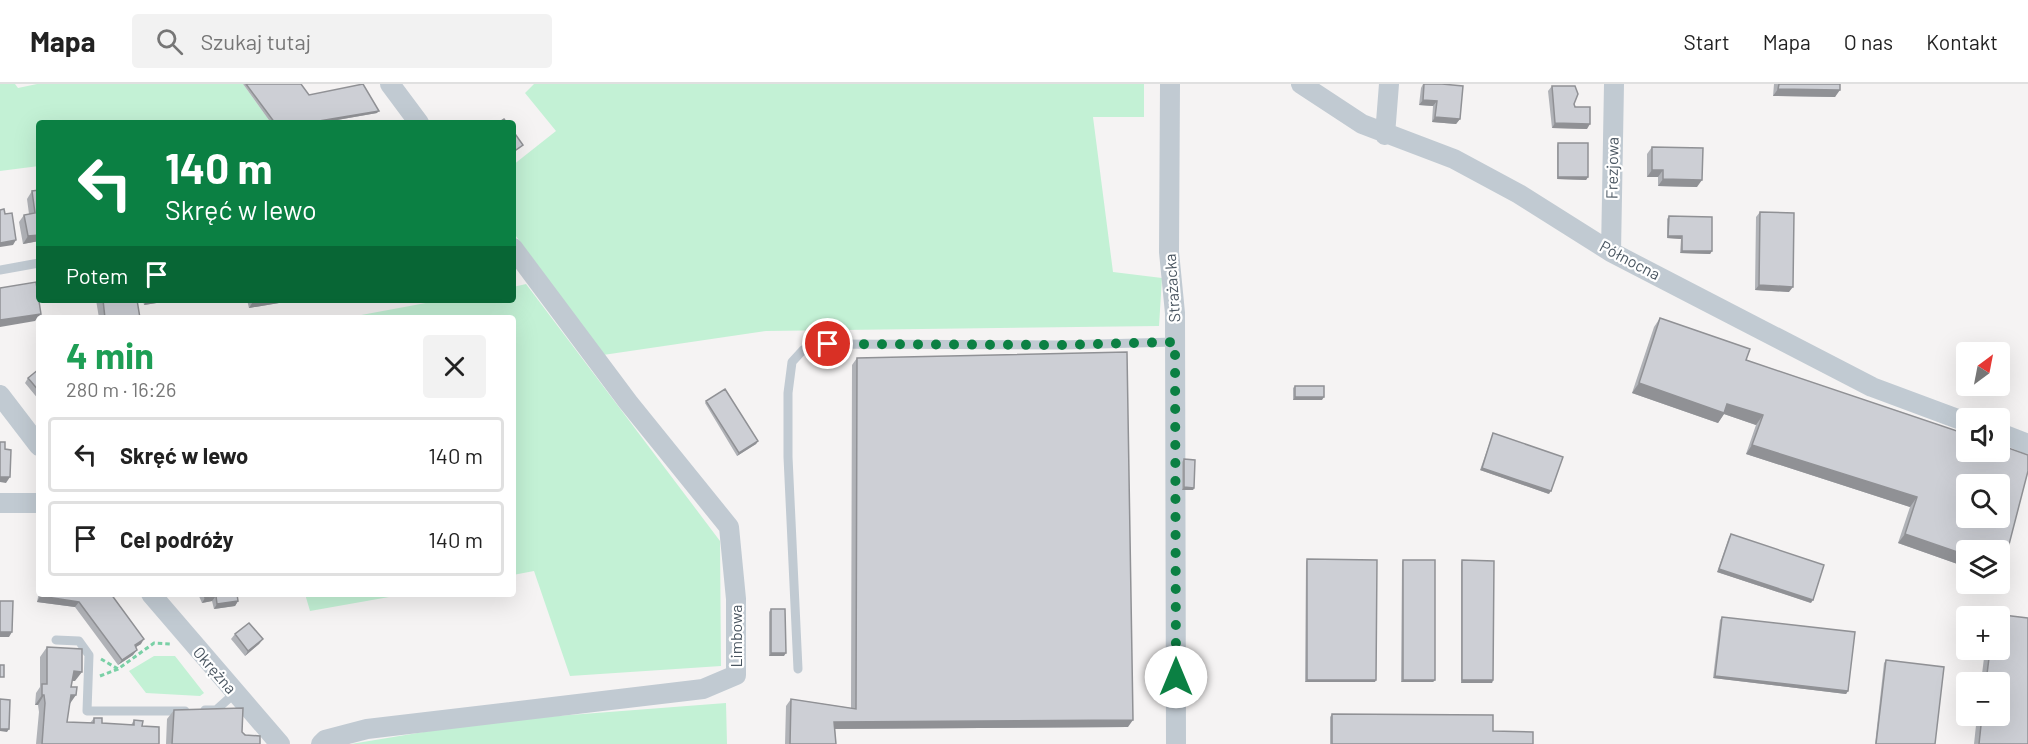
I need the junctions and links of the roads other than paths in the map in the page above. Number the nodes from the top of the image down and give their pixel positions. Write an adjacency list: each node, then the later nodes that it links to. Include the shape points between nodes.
1 (390, 84): 6 (street)
2 (1170, 84): 12 (street, Strażacka, via 1169,252)
3 (1301, 84): 7 (street, Północna)
4 (1389, 84): 7 (street)
5 (1614, 84): 9 (street, Frezjowa)
6 (417, 120)
7 (1385, 135): 9 (street, Północna, via 1454,159 1519,194)
8 (516, 252): 25 (street, Limbowa, via 628,402 729,527 736,599 736,675 703,689 367,729)
9 (1611, 252): 14 (street, Północna, via 1872,387)
10 (36, 264): 11 (lane)
11 (0, 270)
12 (1175, 342): 22 (lane, via 828,344 803,350 792,362 788,393); 26 (street, Strażacka)
13 (0, 395): 16 (street)
14 (1956, 418)
15 (2010, 438): 17 (street)
16 (36, 443)
17 (2028, 444)
18 (0, 503): 19 (street)
19 (36, 503)
20 (154, 597): 23 (street, Okrężna)
21 (56, 640): 23 (lane, via 79,641 89,657 87,711 216,710)
22 (798, 669)
23 (235, 693): 24 (street, Okrężna)
24 (280, 744)
25 (321, 744)
26 (1176, 744)

